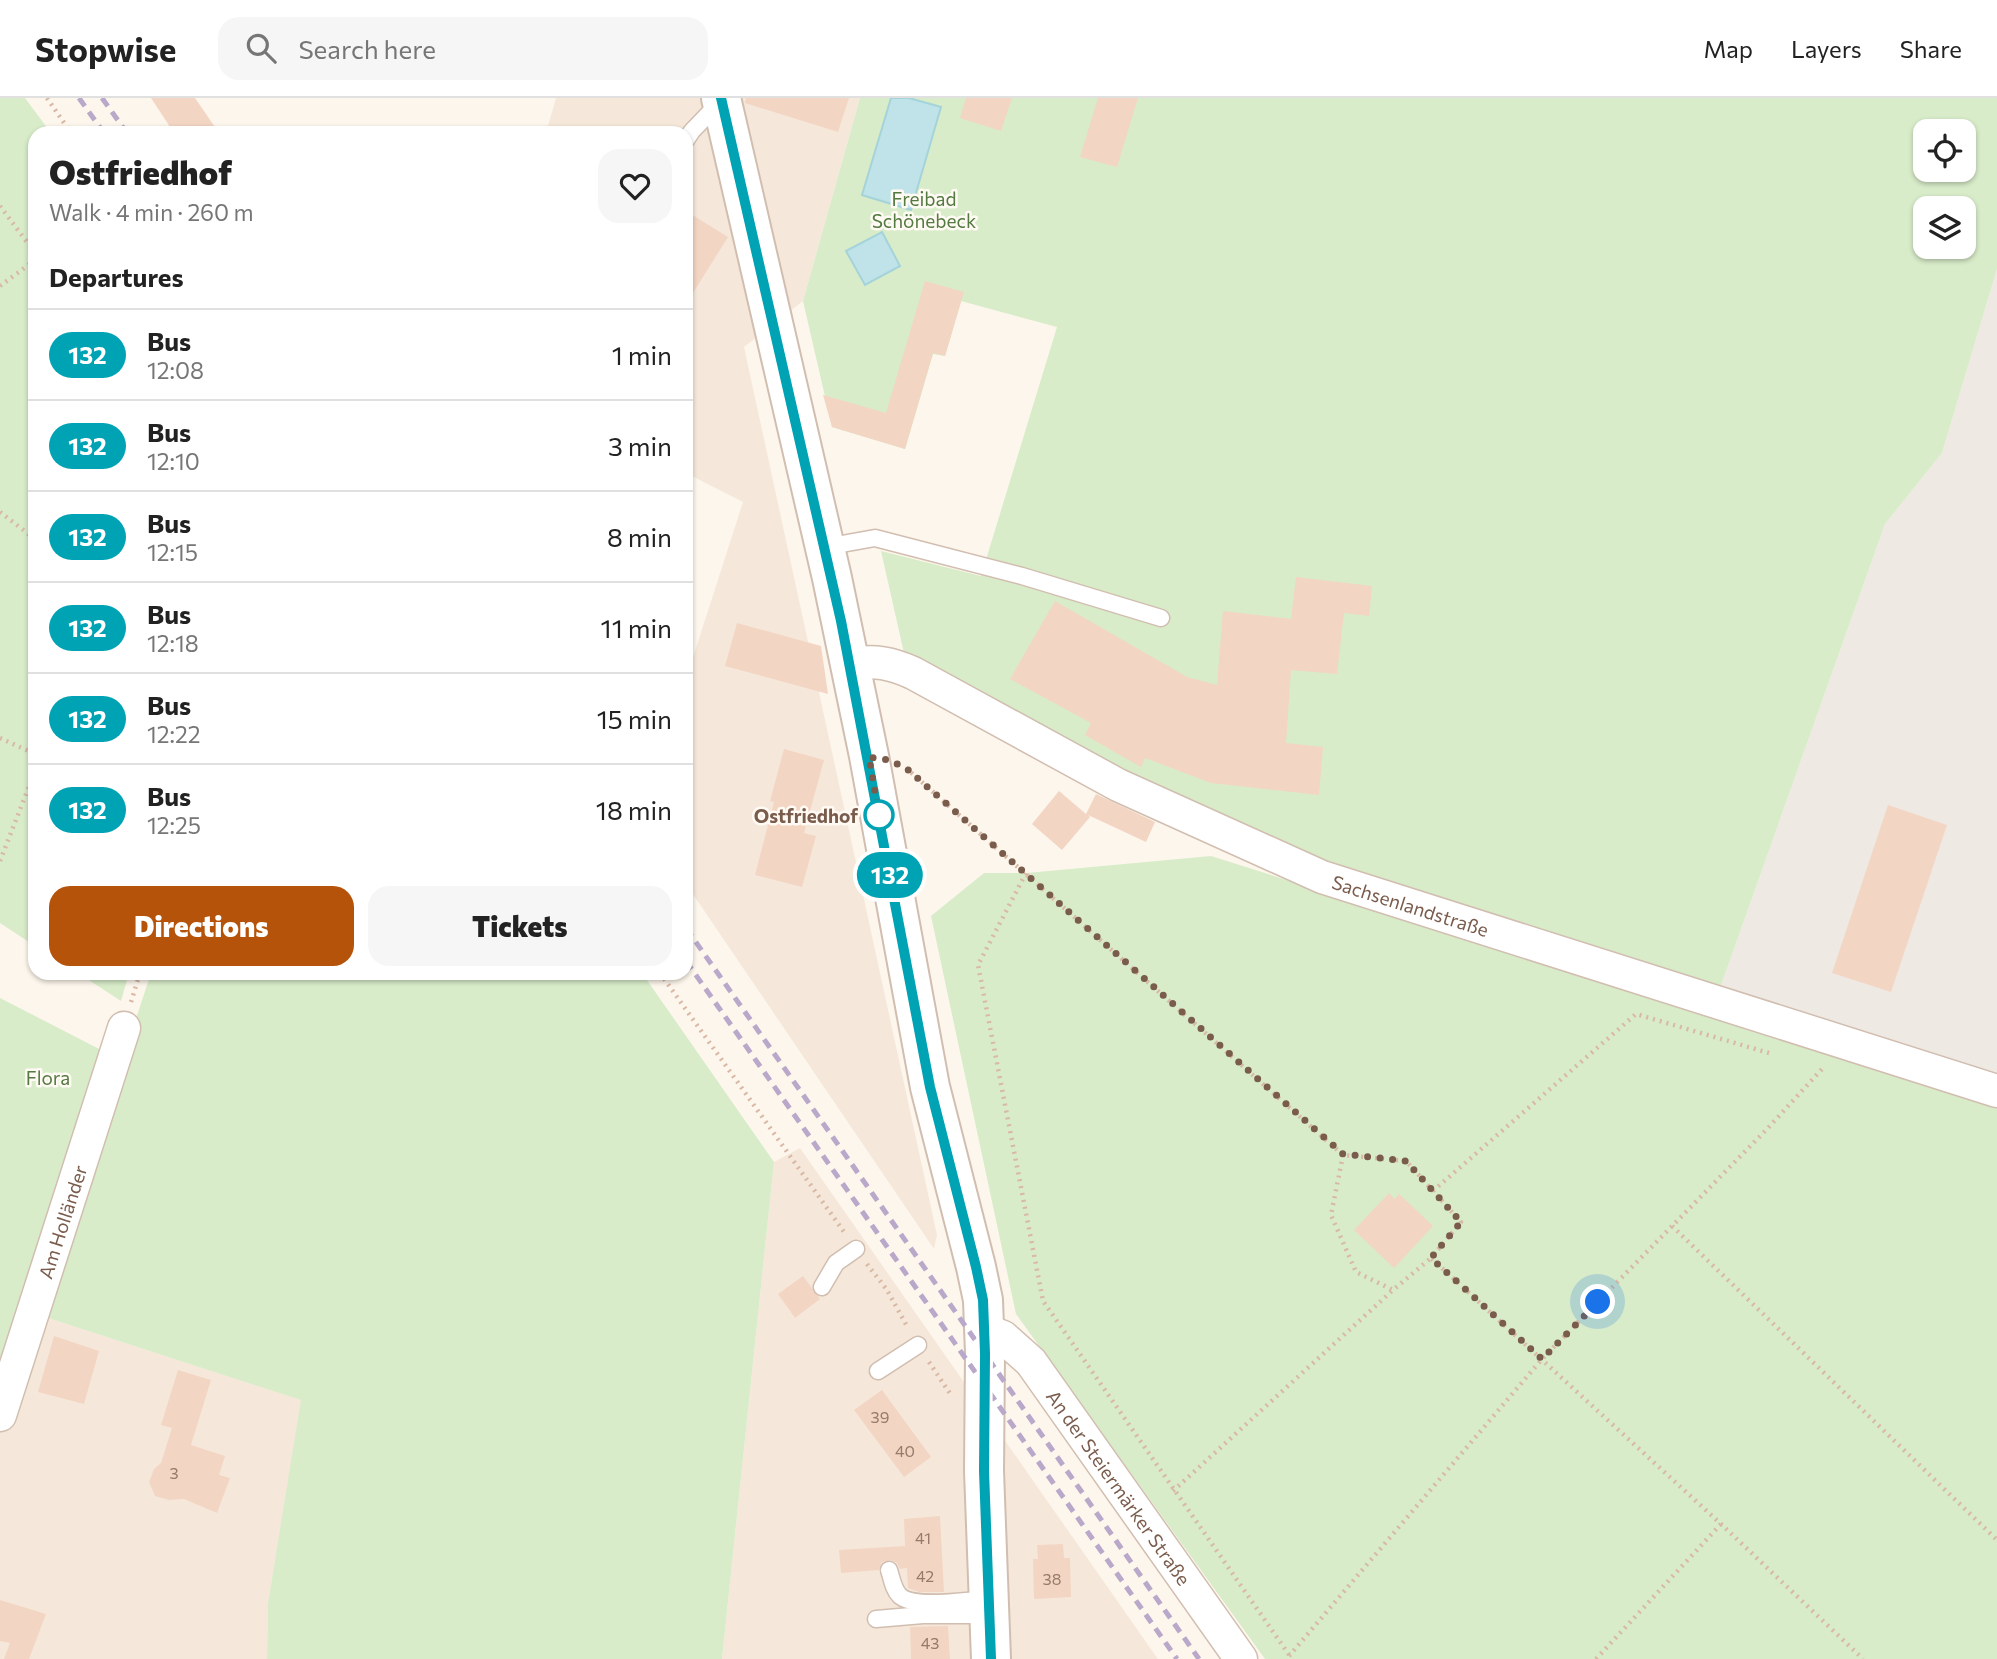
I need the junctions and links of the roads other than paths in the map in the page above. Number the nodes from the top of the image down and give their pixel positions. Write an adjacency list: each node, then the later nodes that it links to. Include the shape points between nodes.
1 (721, 99): 2 (lane); 3 (street)
2 (693, 130)
3 (825, 547): 4 (lane, via 875,538); 5 (street)
4 (1161, 618)
5 (851, 664): 7 (street, Sachsenlandstraße, via 883,662 913,673 1118,785 1322,877); 10 (street, via 930,1087 976,1267)
6 (124, 1028): 13 (street, Am Holländer)
7 (1997, 1091)
8 (856, 1249): 9 (lane, via 836,1264)
9 (822, 1287)
10 (985, 1330): 15 (street); 18 (street, An der Steiermärker Straße, via 1003,1337 1031,1362)
11 (918, 1345): 12 (lane)
12 (878, 1371)
13 (0, 1416)
14 (890, 1570): 15 (lane, via 893,1584 908,1601)
15 (989, 1607): 16 (lane); 17 (street)
16 (876, 1619)
17 (992, 1659)
18 (1241, 1659)

